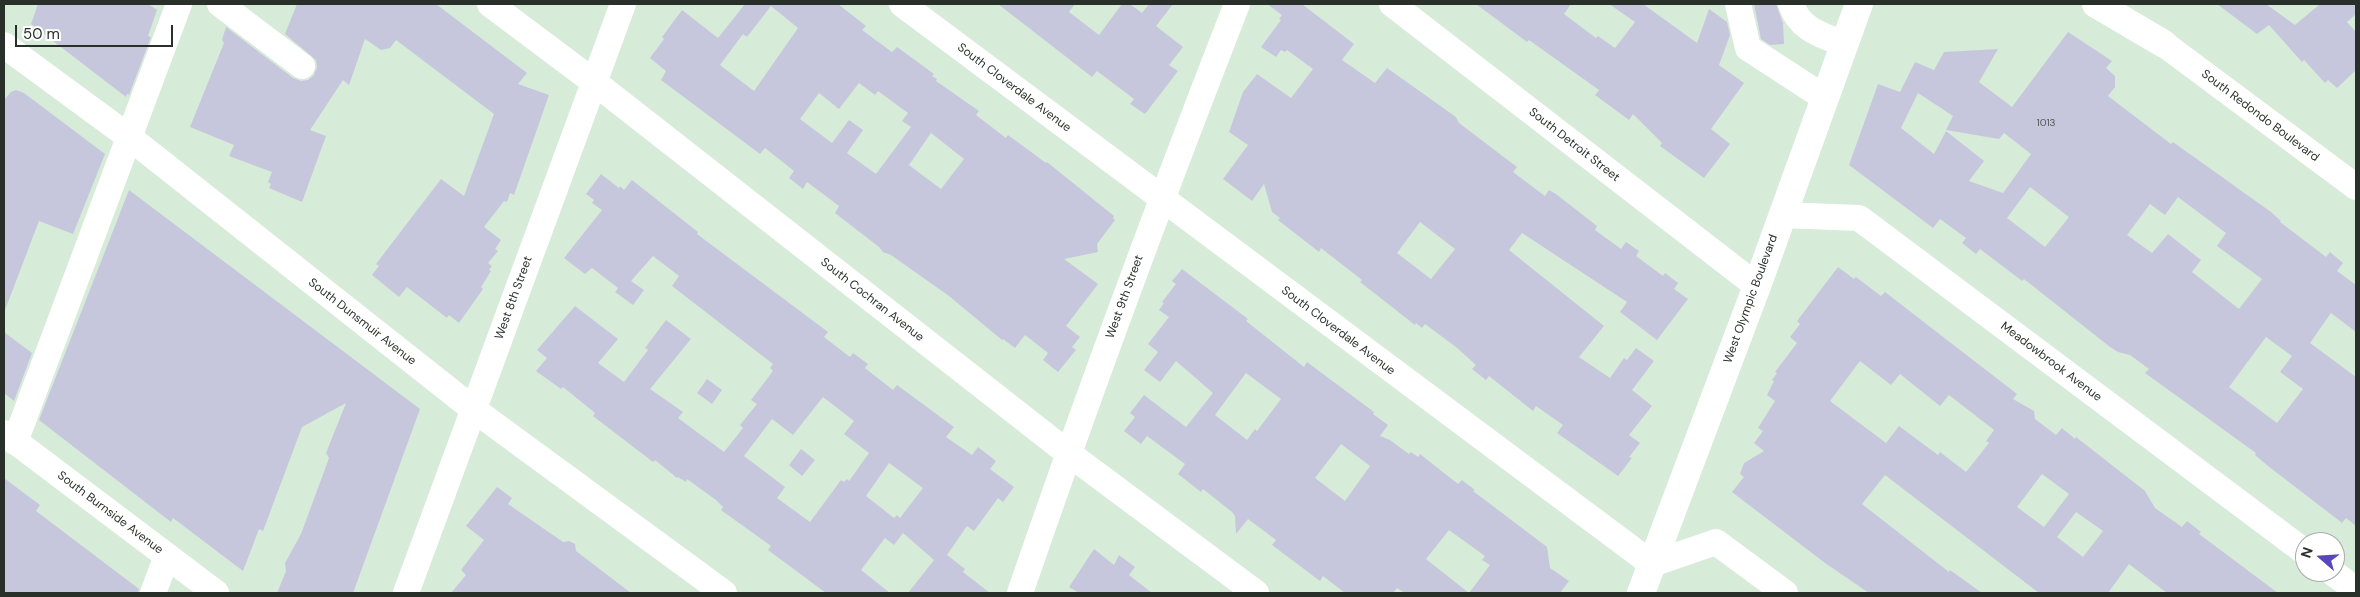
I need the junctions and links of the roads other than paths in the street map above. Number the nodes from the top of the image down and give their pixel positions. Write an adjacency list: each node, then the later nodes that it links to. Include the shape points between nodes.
1 (179, 4): 19 (street)
2 (220, 4): 16 (street)
3 (490, 4): 17 (street, South Cochran Avenue)
4 (623, 4): 17 (street, West 8th Street)
5 (902, 4): 21 (street, South Cloverdale Avenue)
6 (1237, 4): 21 (street, West 9th Street)
7 (1392, 4): 23 (street, South Detroit Street)
8 (1738, 4): 18 (street, via 1748,48)
9 (1791, 4): 13 (street, via 1794,14 1810,30)
10 (1859, 4): 13 (main road, West Olympic Boulevard)
11 (2096, 4): 14 (main road)
12 (2130, 4): 14 (main road)
13 (1844, 44): 18 (main road, West Olympic Boulevard)
14 (2164, 44): 20 (street, South Redondo Boulevard)
15 (4, 45): 19 (street, South Dunsmuir Avenue)
16 (302, 66)
17 (594, 82): 24 (street, West 8th Street); 26 (street, South Cochran Avenue)
18 (1824, 98): 22 (main road, West Olympic Boulevard)
19 (129, 137): 24 (street, South Dunsmuir Avenue); 25 (street)
20 (2356, 187)
21 (1161, 199): 26 (street, West 9th Street); 29 (street, South Cloverdale Avenue)
22 (1782, 214): 23 (main road, West Olympic Boulevard); 27 (street, Meadowbrook Avenue, via 1859,218)
23 (1757, 286): 29 (main road, West Olympic Boulevard)
24 (473, 408): 34 (street, West 8th Street); 35 (street, South Dunsmuir Avenue)
25 (10, 438): 28 (street, South Burnside Avenue)
26 (1068, 453): 36 (street, West 9th Street); 37 (street, South Cochran Avenue)
27 (2295, 545)
28 (167, 556): 32 (street); 33 (street, South Burnside Avenue)
29 (1652, 564): 38 (main road, West Olympic Boulevard); 39 (street, via 1716,542)
30 (2345, 582): 31 (street)
31 (2356, 590)
32 (153, 593)
33 (216, 593)
34 (406, 593)
35 (724, 593)
36 (1020, 593)
37 (1256, 593)
38 (1641, 593)
39 (1785, 593)

